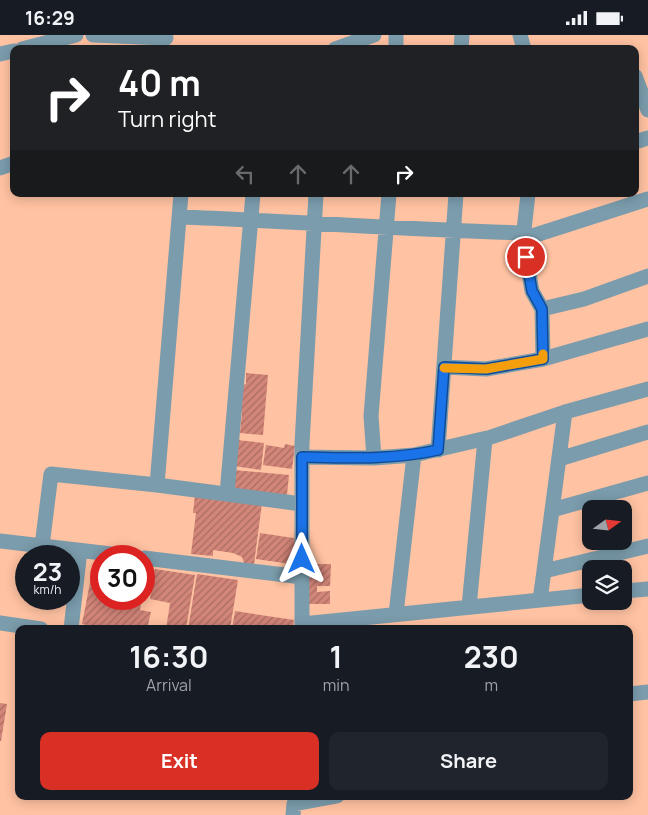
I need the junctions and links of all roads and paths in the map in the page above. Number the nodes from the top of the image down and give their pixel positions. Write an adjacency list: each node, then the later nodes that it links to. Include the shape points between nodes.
1 (76, 35): 5 (street)
2 (93, 35): 4 (street)
3 (374, 35): 6 (street)
4 (165, 40)
5 (40, 45)
6 (346, 45)
7 (639, 86): 8 (street)
8 (648, 110)
9 (181, 197): 16 (street)
10 (253, 197): 17 (street)
11 (316, 197): 18 (street)
12 (389, 197): 19 (street)
13 (456, 197): 20 (street)
14 (528, 197): 21 (street)
15 (648, 199): 21 (street)
16 (179, 217): 17 (street); 37 (street)
17 (250, 219): 18 (street); 38 (street)
18 (314, 222): 19 (street); 33 (street)
19 (387, 228): 20 (street); 34 (street, via 371,416)
20 (454, 231): 21 (street); 26 (street)
21 (524, 236): 23 (street, via 532,291)
22 (648, 276): 23 (street, via 584,299)
23 (542, 309): 25 (street)
24 (648, 329): 25 (street)
25 (543, 359): 26 (street, via 486,369)
26 (444, 367): 31 (street)
27 (648, 389): 28 (street)
28 (565, 412): 30 (street); 35 (street)
29 (648, 432): 35 (street)
30 (487, 438): 31 (street); 54 (street)
31 (438, 450): 32 (street)
32 (414, 455): 34 (street); 56 (street)
33 (302, 457): 34 (street); 39 (street)
34 (374, 458)
35 (559, 459): 40 (street)
36 (648, 483): 40 (street)
37 (157, 485): 38 (street); 43 (street, via 51,474)
38 (227, 494): 39 (street)
39 (302, 504): 49 (street)
40 (552, 510): 48 (street)
41 (0, 541): 42 (street)
42 (34, 545)
43 (42, 545)
44 (648, 546): 48 (street)
45 (80, 551): 46 (street)
46 (90, 552)
47 (155, 559): 49 (street)
48 (544, 571): 53 (street)
49 (302, 577): 56 (street, via 302,624)
50 (648, 589): 51 (street)
51 (632, 590)
52 (582, 596): 53 (street)
53 (540, 600): 54 (street)
54 (469, 607): 56 (street)
55 (73, 610): 59 (street)
56 (396, 615)
57 (0, 623): 58 (street)
58 (15, 625)
59 (71, 625)
60 (648, 692): 61 (street)
61 (633, 694)
62 (316, 800): 63 (street, via 294,804)
63 (293, 815)

